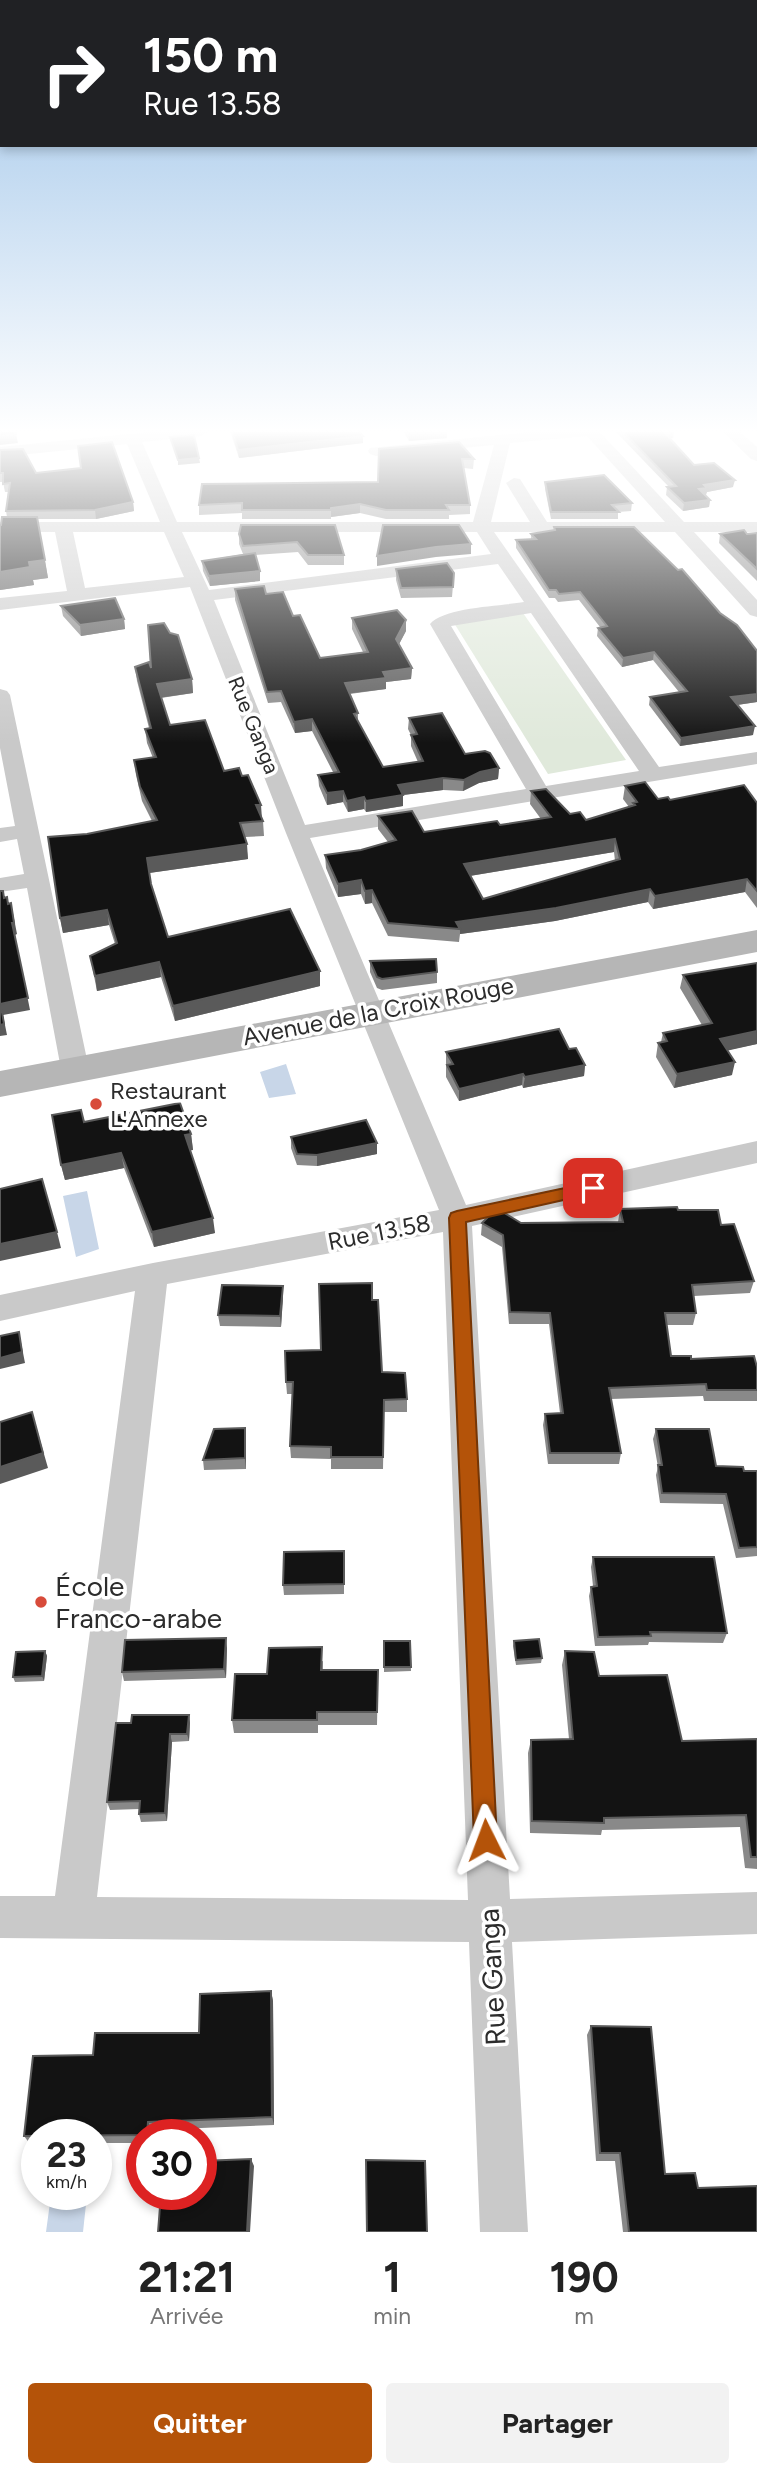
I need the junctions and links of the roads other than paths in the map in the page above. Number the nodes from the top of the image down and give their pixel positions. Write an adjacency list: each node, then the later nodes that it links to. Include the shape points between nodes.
1 (65, 535): 7 (street)
2 (176, 535): 6 (street, Rue Ganga)
3 (487, 535): 5 (street)
4 (688, 535): 10 (street)
5 (502, 558): 6 (street); 9 (street)
6 (200, 588): 7 (street); 16 (street, Rue Ganga)
7 (76, 594): 8 (street)
8 (0, 604)
9 (538, 606): 13 (street); 14 (street, via 440,624)
10 (757, 611)
11 (0, 695): 15 (street)
12 (757, 758): 13 (street)
13 (653, 775): 14 (street)
14 (539, 793): 16 (street)
15 (27, 831): 17 (street); 18 (street)
16 (297, 833): 21 (street, Rue Ganga)
17 (0, 835)
18 (35, 879): 19 (street); 22 (street)
19 (0, 885)
20 (757, 941): 21 (street, Avenue de la Croix Rouge)
21 (373, 1012): 22 (street, Avenue de la Croix Rouge); 25 (street, Rue Ganga)
22 (75, 1069): 23 (street, Avenue de la Croix Rouge)
23 (0, 1084)
24 (757, 1152): 25 (street, Rue 13.58)
25 (457, 1218): 26 (street, Rue 13.58); 31 (street, Rue Ganga)
26 (153, 1275): 27 (street, Rue 13.58); 29 (street)
27 (0, 1308)
28 (757, 1913): 31 (street)
29 (74, 1916): 30 (street); 31 (street)
30 (0, 1917)
31 (489, 1921): 32 (street, Rue Ganga)
32 (504, 2232)

